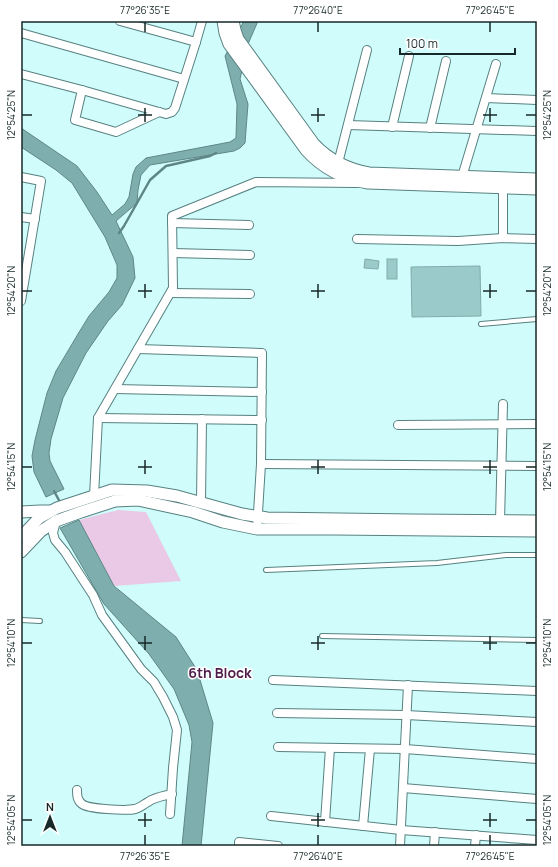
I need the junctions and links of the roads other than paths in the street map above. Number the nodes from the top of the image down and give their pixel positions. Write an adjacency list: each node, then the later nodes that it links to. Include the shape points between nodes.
1 (120, 21): 6 (street)
2 (202, 21): 6 (street)
3 (223, 21): 10 (street, via 229,44)
4 (234, 26): 10 (street)
5 (21, 34): 13 (street)
6 (196, 42): 13 (street)
7 (367, 50): 18 (street)
8 (409, 56): 19 (street)
9 (446, 62): 20 (street)
10 (249, 63): 23 (street, via 306,150 319,163)
11 (496, 64): 15 (street)
12 (21, 74): 14 (street)
13 (184, 80): 17 (street, via 172,112)
14 (82, 90): 17 (street); 17 (street, via 76,120 116,132)
15 (486, 98): 16 (street); 21 (street)
16 (537, 100)
17 (159, 112)
18 (348, 125): 19 (street); 23 (street)
19 (392, 126): 20 (street)
20 (430, 128): 21 (street)
21 (476, 129): 22 (street); 26 (street)
22 (537, 131)
23 (337, 168): 26 (street); 27 (street, via 350,179)
24 (21, 177): 31 (street, via 41,181)
25 (537, 179): 28 (street)
26 (460, 181): 27 (street); 28 (street)
27 (377, 183): 32 (street, via 256,182 172,216)
28 (503, 183): 29 (street); 34 (street)
29 (537, 189)
30 (21, 217): 31 (street)
31 (35, 219): 41 (street)
32 (172, 223): 33 (street); 37 (street)
33 (249, 225)
34 (503, 238): 35 (street, via 458,241); 36 (street)
35 (357, 239)
36 (537, 239)
37 (173, 253): 38 (street); 39 (street)
38 (250, 255)
39 (171, 293): 40 (street); 44 (street)
40 (250, 294)
41 (21, 301)
42 (537, 319): 43 (lane)
43 (481, 324)
44 (138, 349): 45 (street); 46 (street, via 262,353)
45 (115, 389): 46 (street); 48 (street)
46 (262, 392): 50 (street)
47 (503, 404): 51 (street)
48 (98, 418): 49 (street); 57 (street)
49 (202, 419): 50 (street); 58 (street)
50 (262, 420): 54 (street)
51 (503, 424): 52 (street); 53 (street); 55 (street)
52 (537, 424)
53 (398, 425)
54 (261, 464): 55 (street); 61 (street)
55 (502, 465): 56 (street); 63 (street)
56 (537, 466)
57 (94, 496): 58 (street, via 112,490 147,491); 59 (street)
58 (201, 503): 61 (street)
59 (60, 507): 60 (street); 62 (street); 67 (street, via 39,518)
60 (21, 512)
61 (258, 517): 63 (street); 65 (street)
62 (64, 518): 65 (street, via 115,501 138,500); 68 (street, via 40,531); 88 (street, via 53,533 55,540 93,595 102,615 140,669 154,682 173,717 177,730)
63 (500, 521): 64 (street)
64 (537, 521)
65 (258, 529): 66 (street)
66 (537, 531)
67 (21, 537)
68 (21, 552)
69 (537, 555): 70 (lane, via 506,555 437,563)
70 (266, 570)
71 (21, 620): 72 (lane)
72 (40, 621)
73 (322, 636): 74 (lane)
74 (537, 640)
75 (273, 680): 76 (street)
76 (408, 685): 77 (street); 79 (street)
77 (537, 691)
78 (277, 713): 79 (street)
79 (406, 715): 80 (street); 84 (street)
80 (537, 722)
81 (278, 747): 82 (street)
82 (330, 748): 83 (street); 92 (street)
83 (370, 749): 84 (street); 93 (street)
84 (405, 749): 85 (street); 86 (street)
85 (537, 759)
86 (403, 788): 89 (street); 94 (street)
87 (78, 790): 88 (street, via 78,798 82,805 104,809 135,809)
88 (172, 794): 90 (street)
89 (537, 799)
90 (170, 814)
91 (271, 816): 92 (street)
92 (325, 822): 93 (street)
93 (363, 826): 94 (street)
94 (401, 830): 95 (street); 101 (street)
95 (435, 832): 96 (street); 102 (street)
96 (476, 835): 98 (street); 103 (street)
97 (537, 840): 98 (street)
98 (515, 842)
99 (239, 846): 100 (street, via 239,842)
100 (278, 846)
101 (400, 846)
102 (434, 846)
103 (475, 846)

